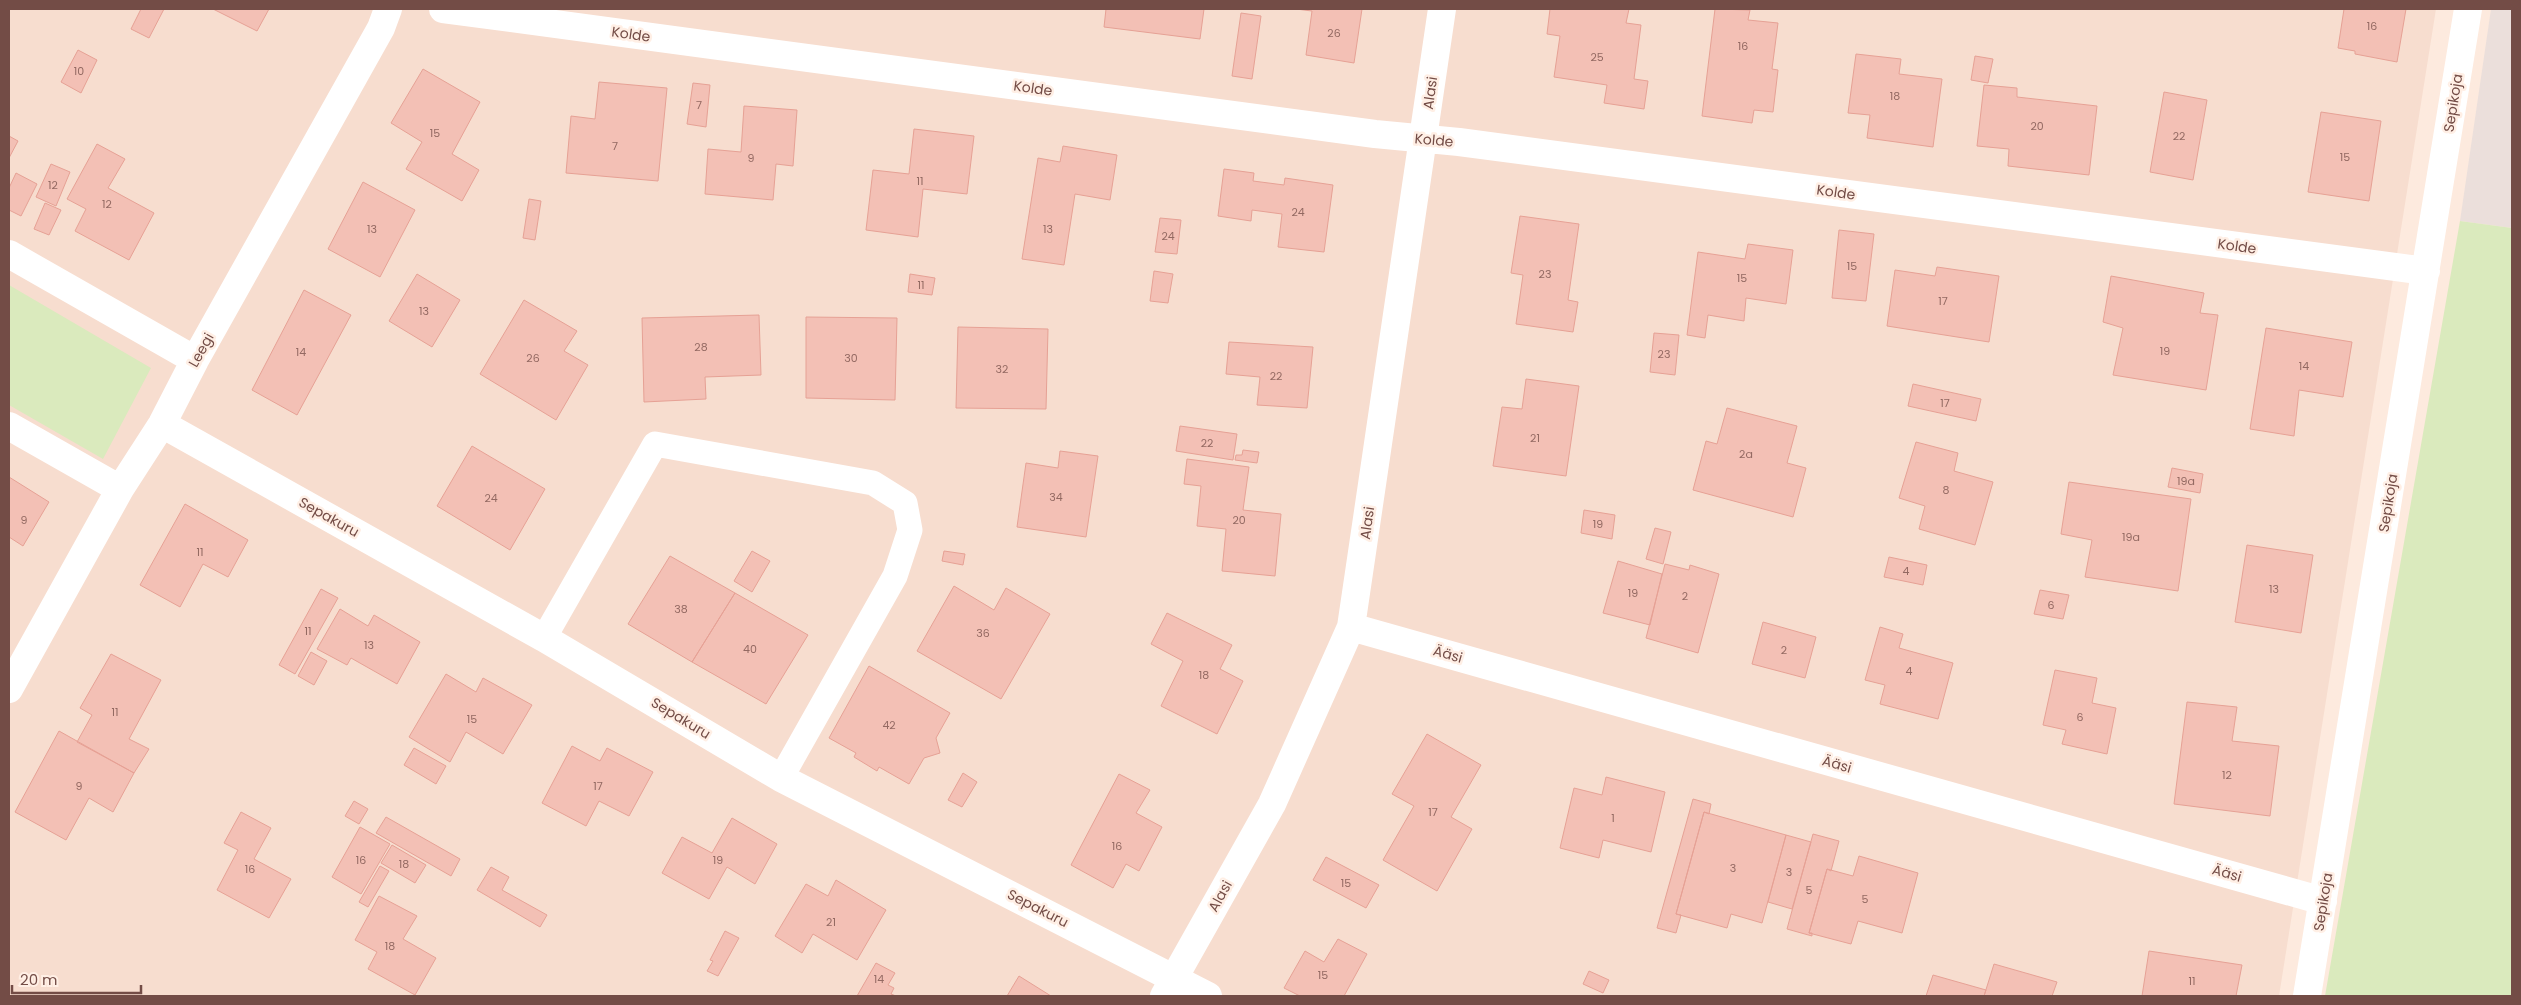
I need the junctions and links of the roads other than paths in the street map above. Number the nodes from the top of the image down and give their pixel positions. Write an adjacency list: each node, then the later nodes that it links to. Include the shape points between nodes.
1 (388, 9): 8 (street, Leegi, via 381,28)
2 (443, 9): 5 (street, Kolde)
3 (1442, 9): 5 (street, Alasi)
4 (2468, 9): 7 (street, Sepikoja)
5 (1423, 139): 7 (street, Kolde); 12 (street, Alasi)
6 (9, 254): 8 (street)
7 (2426, 271): 16 (street, Sepikoja)
8 (195, 360): 9 (street, Leegi)
9 (162, 424): 11 (street, Leegi); 13 (street, Sepakuru)
10 (9, 426): 11 (street)
11 (120, 489): 14 (street, Leegi)
12 (1351, 627): 16 (street, Ääsi); 17 (street, Alasi, via 1272,804)
13 (544, 638): 15 (street, Sepakuru); 15 (lane, via 655,444 873,483 905,503 910,530 895,576)
14 (9, 690)
15 (781, 778): 17 (street, Sepakuru)
16 (2323, 900): 19 (street, Sepikoja)
17 (1169, 987): 18 (street, Sepakuru)
18 (1208, 996)
19 (2308, 996)

